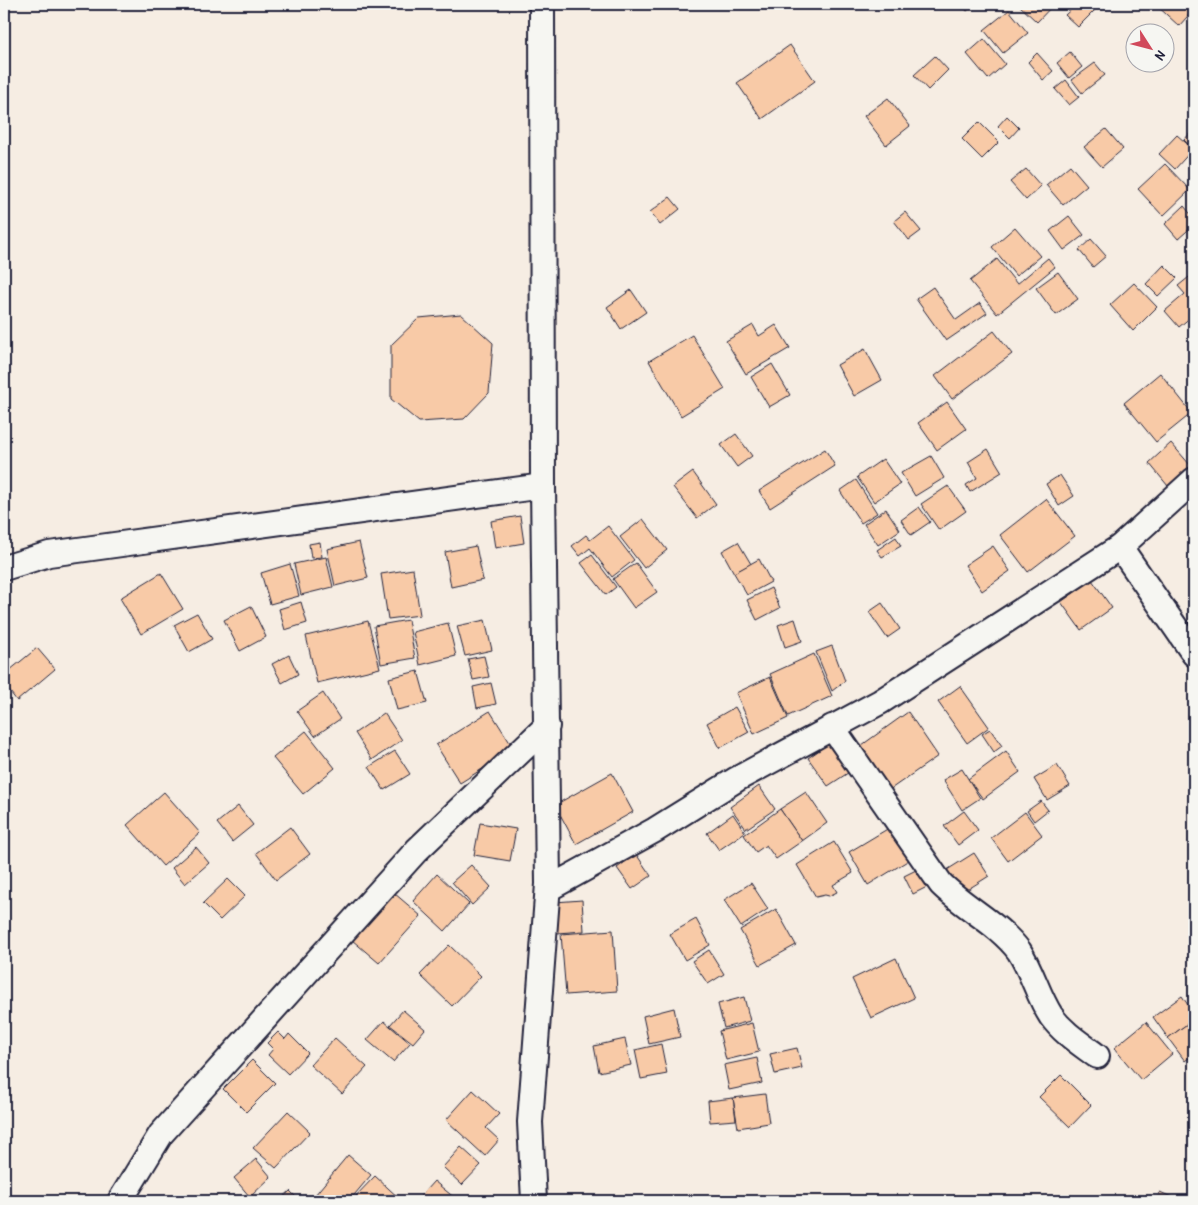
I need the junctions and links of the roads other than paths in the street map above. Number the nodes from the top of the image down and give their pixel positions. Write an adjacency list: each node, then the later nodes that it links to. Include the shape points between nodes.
1 (542, 4): 3 (street)
2 (1194, 480): 4 (street)
3 (543, 486): 5 (street, via 49,554); 7 (street)
4 (1120, 547): 6 (street); 8 (street, via 880,702)
5 (4, 568)
6 (1194, 654)
7 (547, 726): 9 (street); 11 (street, via 416,850 167,1127)
8 (832, 727): 9 (street); 10 (street, via 941,884 1019,951 1050,1015)
9 (548, 889): 12 (street, via 530,1122)
10 (1097, 1056)
11 (120, 1201)
12 (534, 1201)

